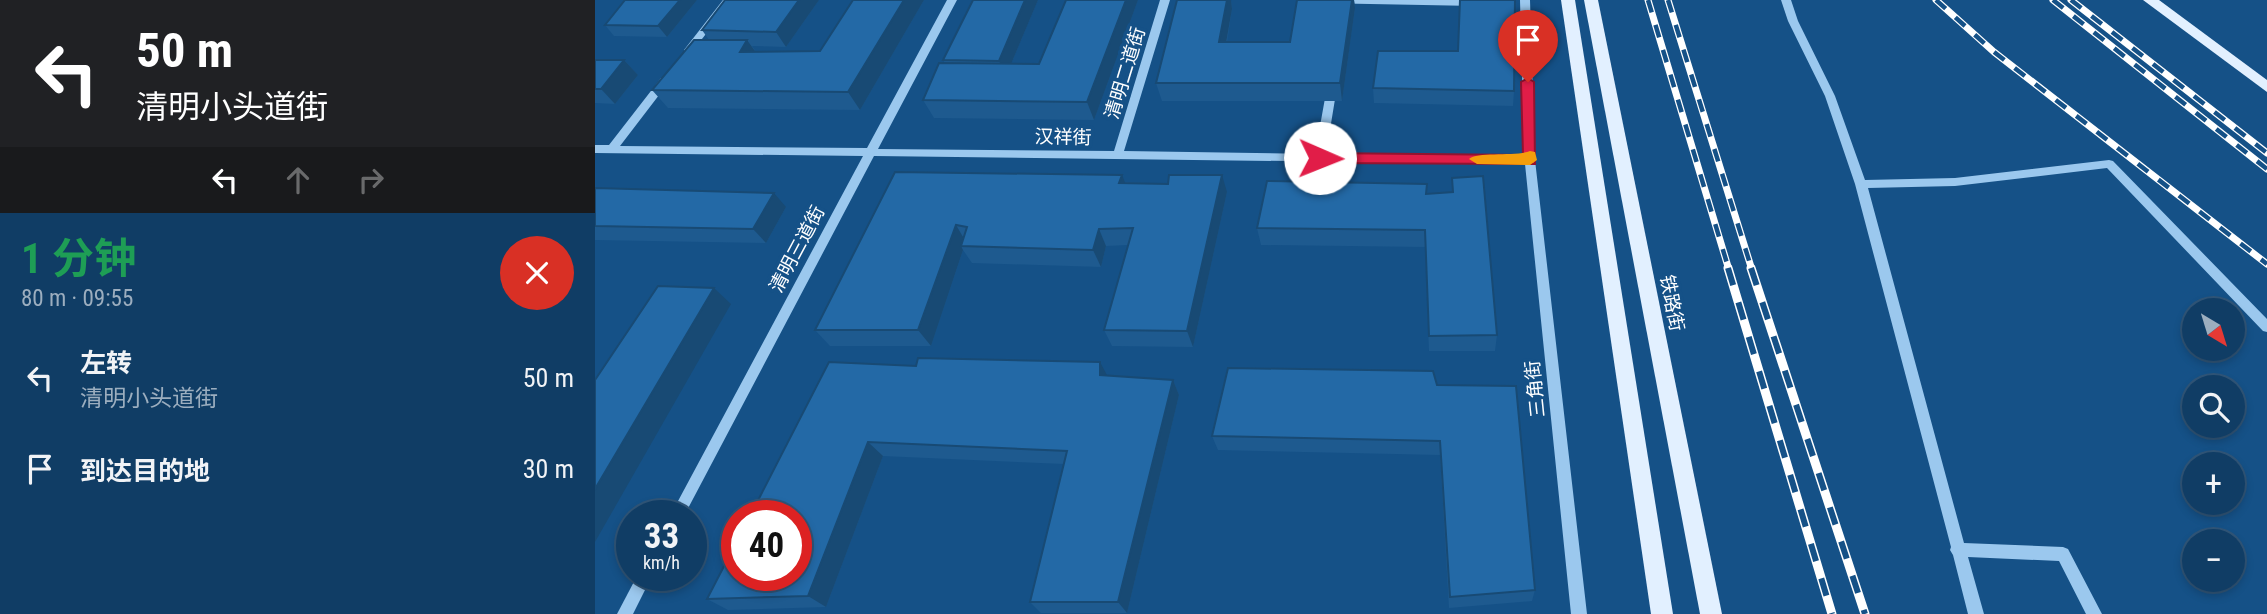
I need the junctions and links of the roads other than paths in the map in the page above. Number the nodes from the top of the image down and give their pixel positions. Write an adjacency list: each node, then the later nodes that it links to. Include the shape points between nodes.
1 (728, 0): 14 (street)
2 (952, 0): 20 (street, 清明三道街)
3 (1165, 0): 21 (street, 清明二道街)
4 (1317, 0): 5 (street)
5 (1347, 0): 11 (street); 13 (street)
6 (1568, 0): 31 (main road)
7 (1591, 0): 32 (main road, 铁路街)
8 (1786, 0): 24 (street, via 1830,96)
9 (2150, 0): 17 (main road)
10 (1525, 2): 12 (street); 23 (street, 三角街)
11 (1484, 4)
12 (1512, 4)
13 (1345, 14)
14 (678, 64)
15 (670, 75): 19 (street)
16 (1333, 79): 22 (street)
17 (2267, 87)
18 (595, 149): 19 (street, 汉祥街)
19 (612, 149): 20 (street, 汉祥街)
20 (871, 152): 21 (street, 汉祥街); 26 (street, 清明三道街)
21 (1118, 155): 22 (street, 汉祥街)
22 (1320, 158): 23 (street, 汉祥街)
23 (1530, 160): 30 (street, 三角街)
24 (1861, 184): 25 (street, via 1966,182 2109,164); 27 (street)
25 (2267, 327)
26 (686, 500)
27 (1957, 550): 33 (street); 34 (street, via 2063,554)
28 (637, 591): 29 (street)
29 (625, 614)
30 (1579, 614)
31 (1662, 614)
32 (1711, 614)
33 (1976, 614)
34 (2094, 614)

